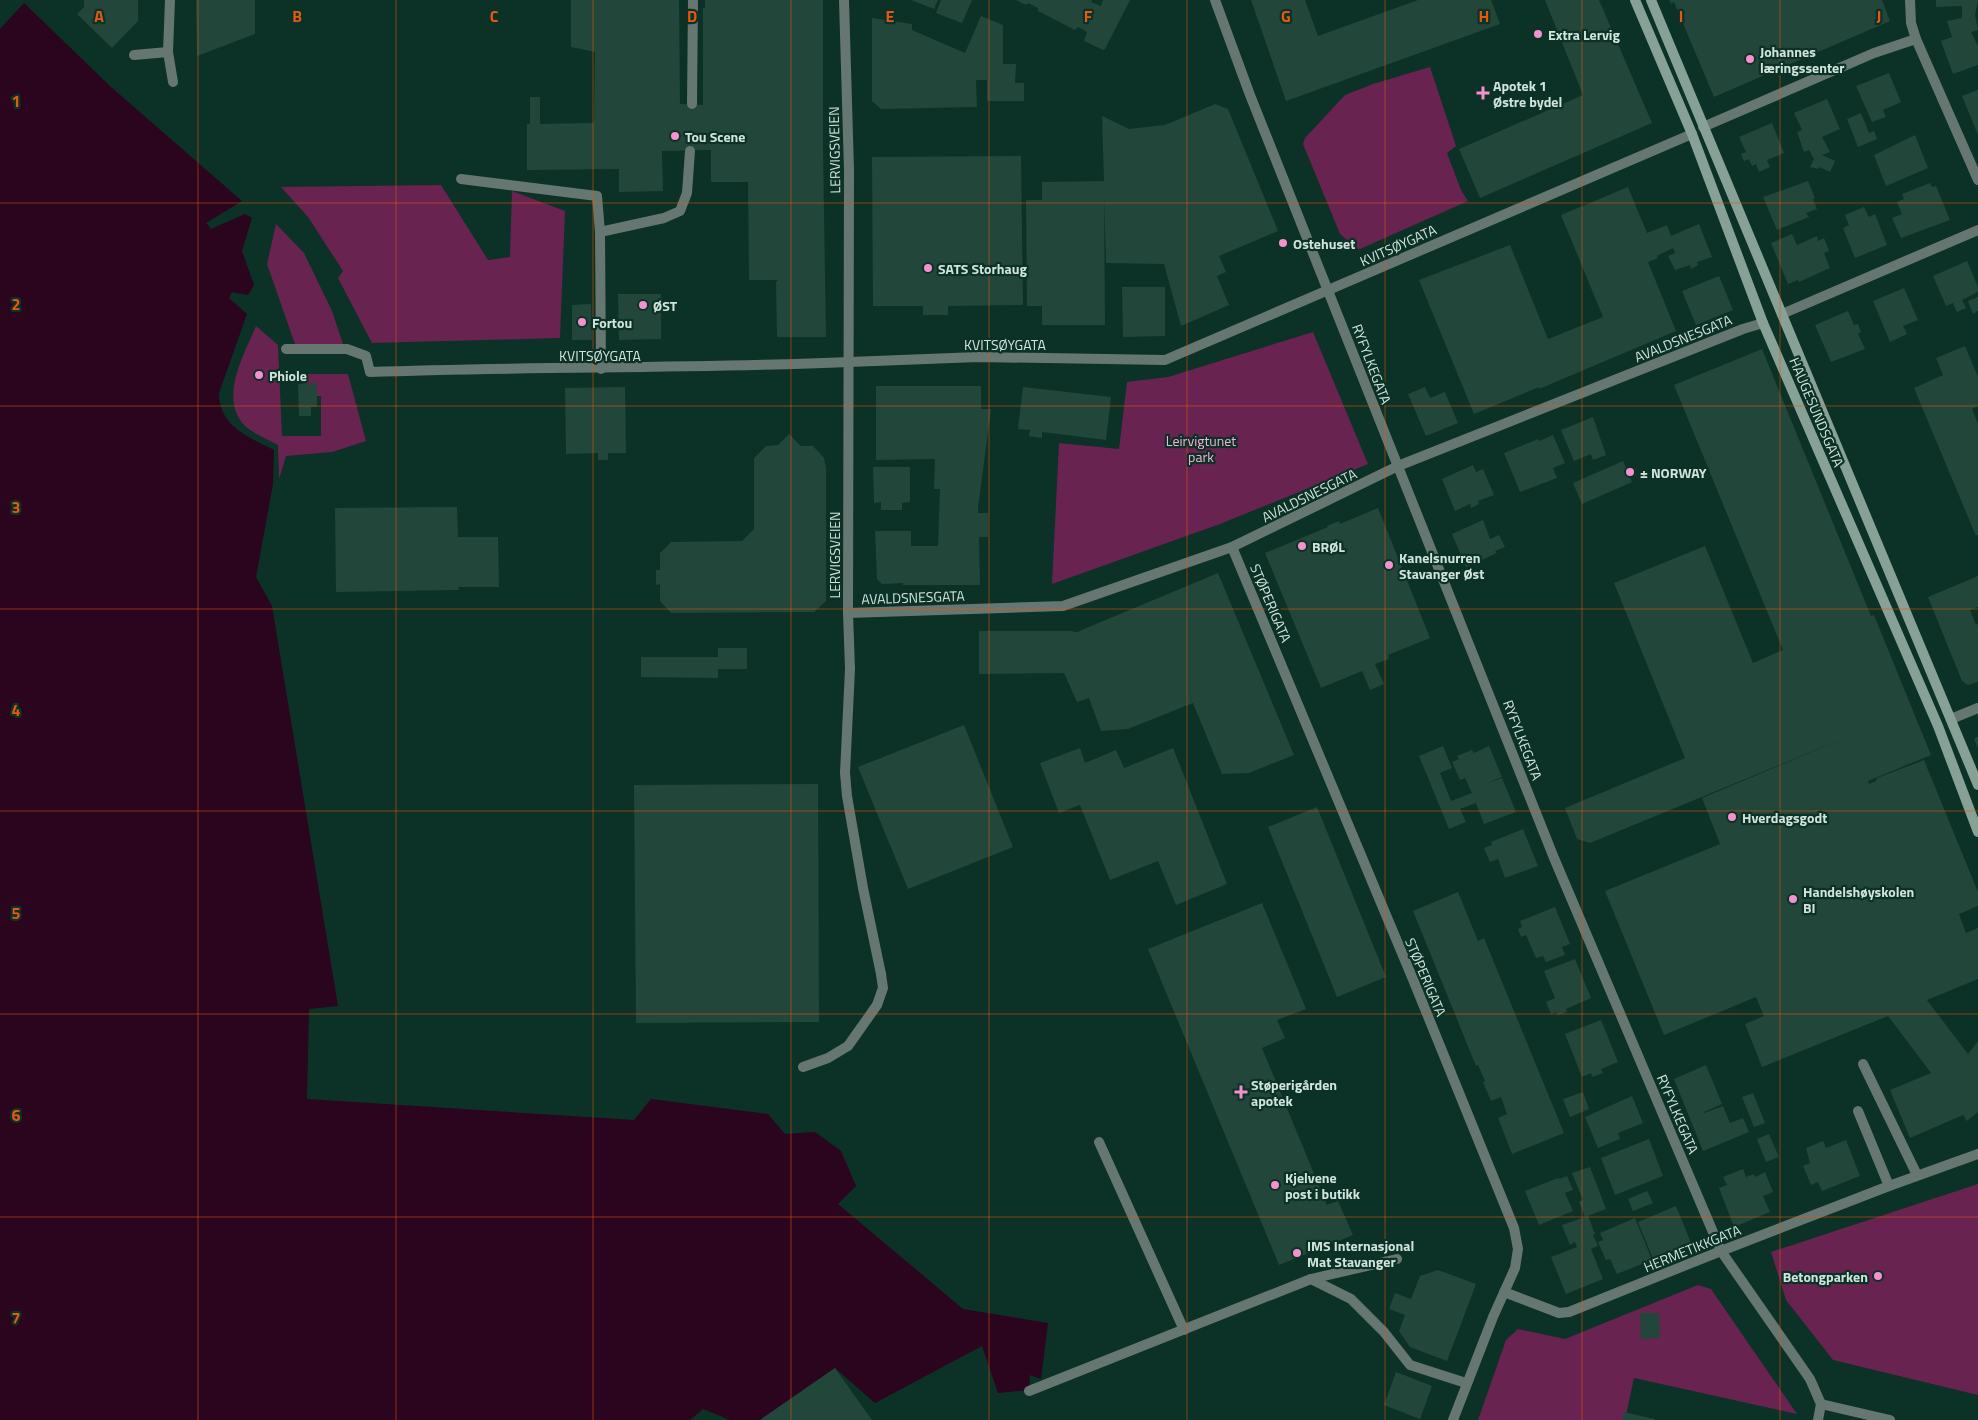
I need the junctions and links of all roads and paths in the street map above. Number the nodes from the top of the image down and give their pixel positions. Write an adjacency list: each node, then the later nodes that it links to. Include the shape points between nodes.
1 (170, 0): 9 (street)
2 (693, 0): 12 (street)
3 (844, 0): 24 (street, LERVIGSVEIEN, via 849,145)
4 (1215, 0): 20 (street, RYFYLKEGATA)
5 (1635, 0): 14 (main road, HAUGESUNDSGATA)
6 (1651, 0): 13 (main road, HAUGESUNDSGATA)
7 (1910, 0): 8 (street)
8 (1916, 39): 13 (street, via 1874,53); 17 (street)
9 (168, 52): 10 (street); 11 (street)
10 (134, 55)
11 (173, 82)
12 (692, 104)
13 (1703, 127): 21 (main road, HAUGESUNDSGATA)
14 (1692, 134): 20 (street, KVITSØYGATA); 22 (main road, HAUGESUNDSGATA)
15 (690, 151): 19 (street, via 687,193 680,211 664,218)
16 (460, 179): 19 (street, via 598,196)
17 (1978, 180)
18 (1978, 230): 21 (street)
19 (600, 232): 25 (street)
20 (1329, 290): 24 (street, KVITSØYGATA, via 1165,360 922,358); 26 (street, RYFYLKEGATA)
21 (1782, 314): 30 (main road, HAUGESUNDSGATA)
22 (1763, 323): 26 (street, AVALDSNESGATA); 32 (main road, HAUGESUNDSGATA, via 1938,726)
23 (286, 349): 25 (street, KVITSØYGATA, via 347,349 366,356 370,372 472,368)
24 (848, 362): 25 (street, KVITSØYGATA); 28 (street, LERVIGSVEIEN)
25 (601, 369)
26 (1398, 466): 27 (street, AVALDSNESGATA); 40 (street, RYFYLKEGATA, via 1554,858)
27 (1232, 547): 28 (street, AVALDSNESGATA, via 1063,606); 43 (street, STØPERIGATA, via 1514,1228 1518,1249 1515,1268)
28 (848, 613): 34 (street, LERVIGSVEIEN, via 847,796 883,988 877,1006 848,1046 828,1058)
29 (1978, 708): 30 (street)
30 (1952, 719): 31 (main road, HAUGESUNDSGATA)
31 (1978, 785)
32 (1978, 832)
33 (1863, 1064): 38 (street)
34 (802, 1067)
35 (1858, 1112): 39 (street)
36 (1099, 1142): 44 (street)
37 (1977, 1154): 38 (street, HERMETIKKGATA)
38 (1917, 1176): 39 (street, HERMETIKKGATA)
39 (1889, 1186): 40 (street, HERMETIKKGATA)
40 (1721, 1251): 43 (street, HERMETIKKGATA, via 1569,1312 1559,1313); 47 (street, RYFYLKEGATA, via 1810,1379)
41 (1397, 1259): 42 (street)
42 (1311, 1280): 44 (street); 45 (street, via 1351,1299 1384,1332 1410,1365)
43 (1504, 1292): 45 (street, STØPERIGATA)
44 (1184, 1330): 46 (street)
45 (1466, 1384): 48 (street, STØPERIGATA)
46 (1030, 1391)
47 (1821, 1404): 49 (street); 50 (street)
48 (1453, 1420)
49 (1818, 1420)
50 (1890, 1420)

